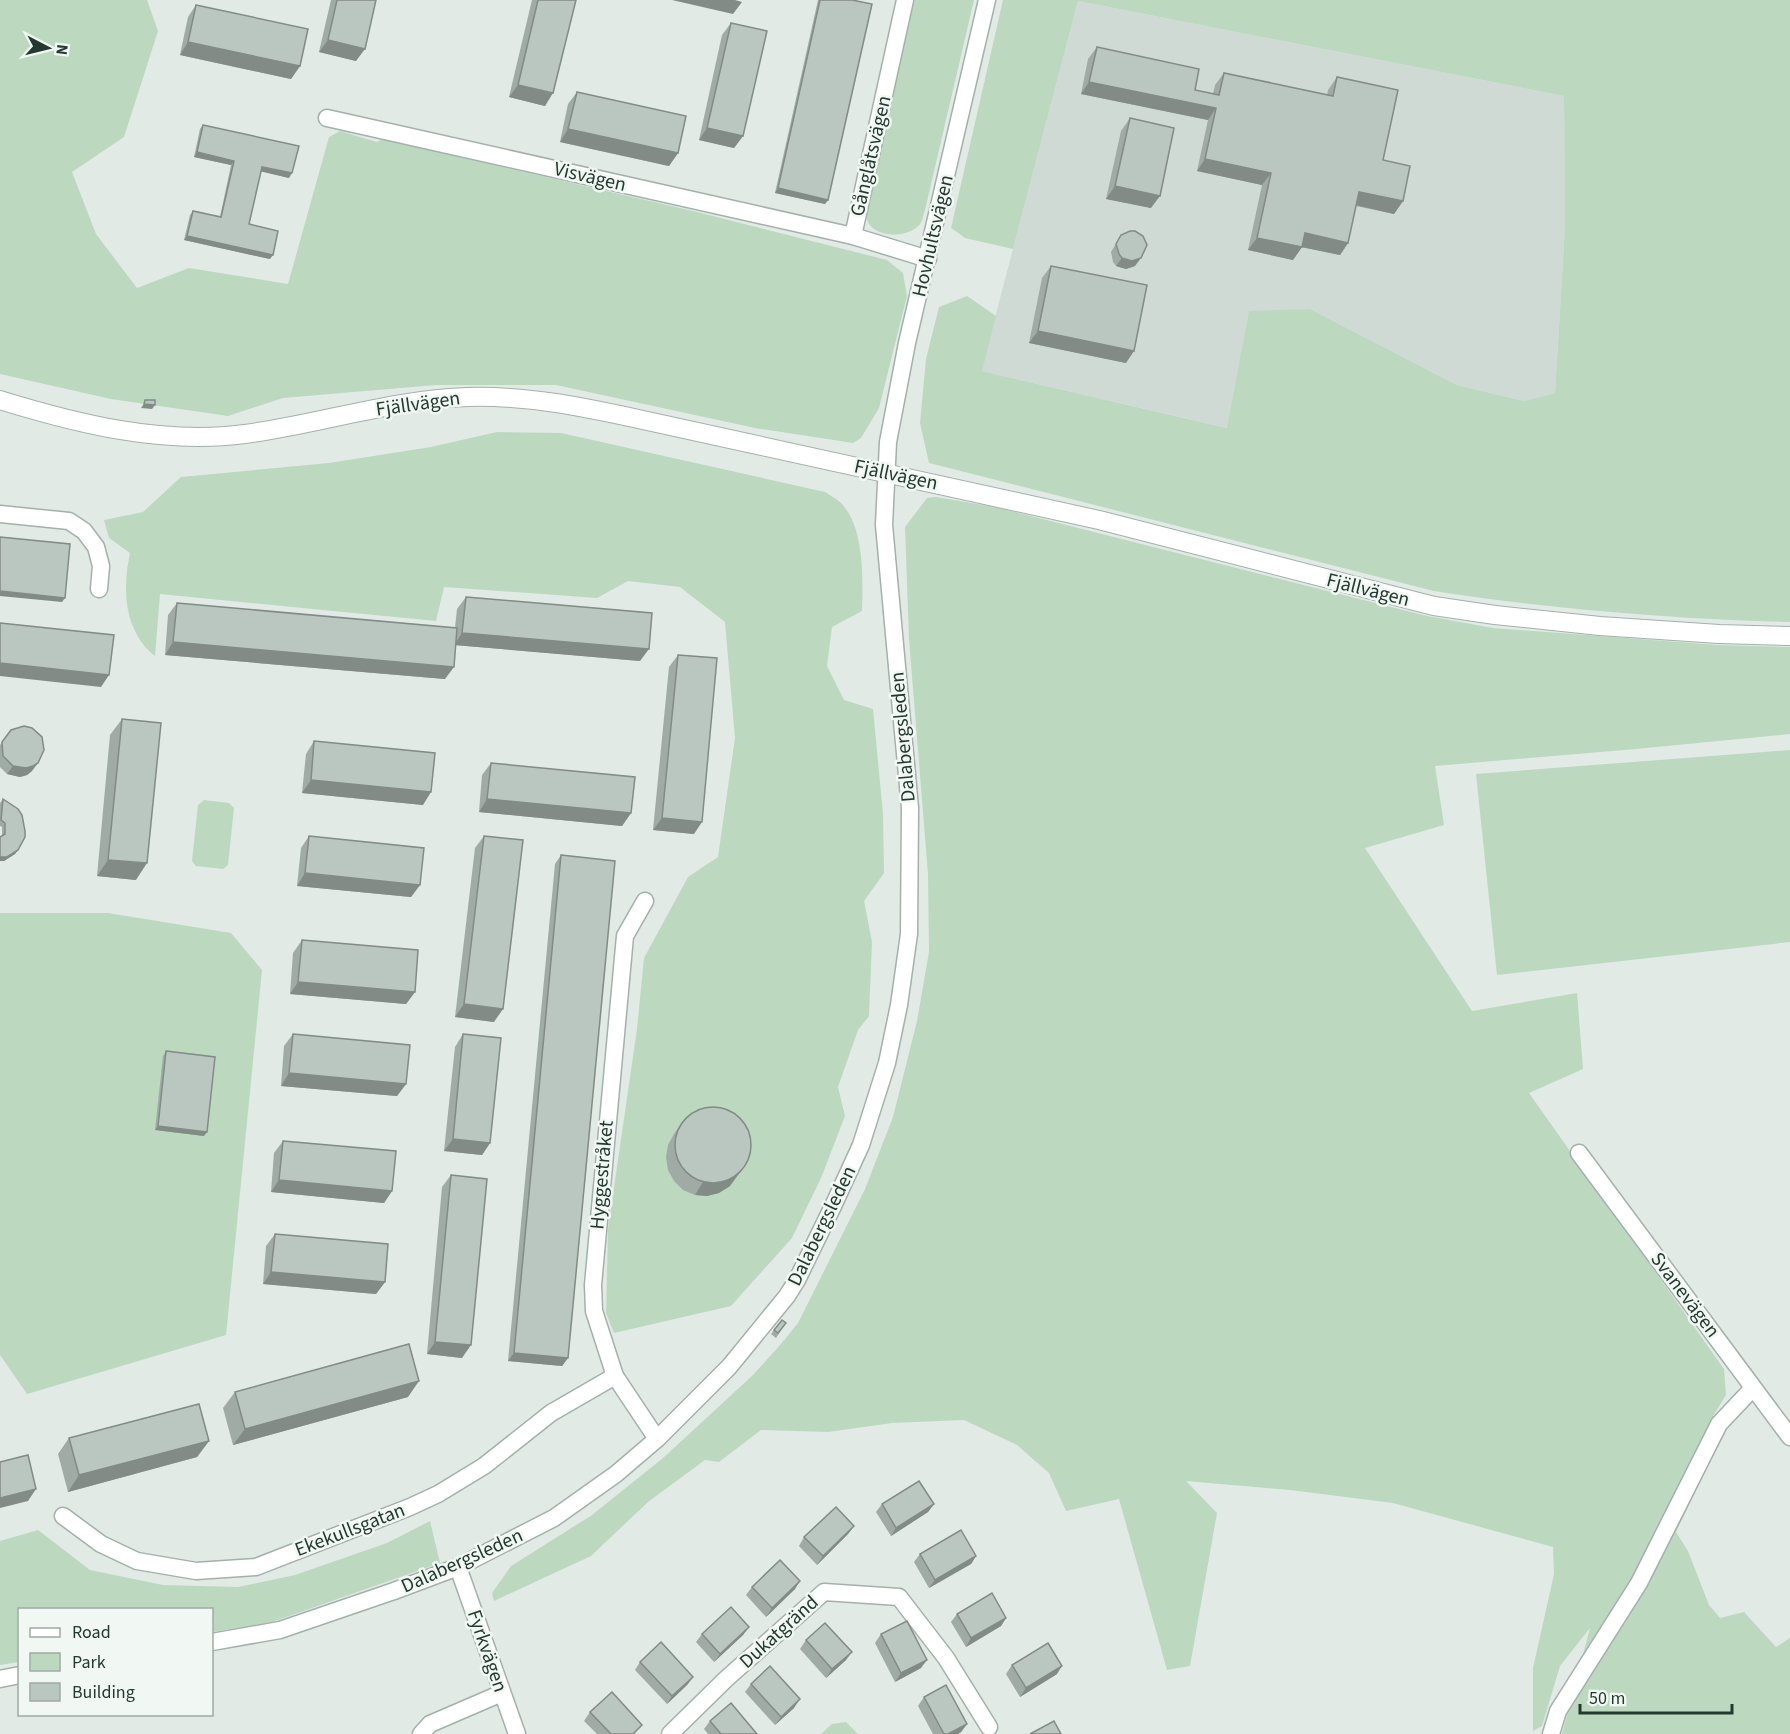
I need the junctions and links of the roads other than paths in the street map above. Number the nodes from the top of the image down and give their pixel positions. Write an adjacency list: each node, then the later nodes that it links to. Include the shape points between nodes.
1 (905, 0): 4 (street, Gånglåtsvägen)
2 (987, 0): 5 (street, Hovhultsvägen)
3 (327, 118): 4 (street, Visvägen)
4 (853, 236): 5 (street, Gånglåtsvägen)
5 (928, 259): 7 (street, Hovhultsvägen, via 907,343 888,442)
6 (0, 400): 7 (street, Fjällvägen, via 99,426 210,438 329,420 425,399 509,397 583,407)
7 (886, 474): 10 (street, Fjällvägen, via 1099,520 1434,606 1600,626); 16 (street, Dalabergsleden, via 884,525 910,808 909,934 887,1063 861,1145 797,1280 729,1367)
8 (0, 514): 9 (street, via 69,522 84,531 96,547 101,566)
9 (99, 589)
10 (1790, 636)
11 (645, 901): 13 (street, Hyggestråket, via 625,936 595,1254 594,1311)
12 (1579, 1153): 14 (street, Svanevägen)
13 (615, 1376): 16 (street, Hyggestråket); 17 (street, Ekekullsgatan, via 551,1413 484,1466 438,1494 256,1567 196,1571 137,1561 101,1544)
14 (1753, 1388): 15 (street, Svanevägen); 27 (street, via 1719,1424 1639,1583 1558,1711)
15 (1790, 1437)
16 (657, 1439): 18 (street, Dalabergsleden, via 554,1518)
17 (63, 1516)
18 (458, 1567): 19 (street, Dalabergsleden, via 280,1630); 22 (street, Fyrkvägen)
19 (213, 1642)
20 (18, 1675): 21 (street)
21 (0, 1679)
22 (502, 1693): 24 (street, via 430,1724); 25 (street, Fyrkvägen)
23 (989, 1727): 26 (street, Dukatgränd, via 946,1658 899,1597 824,1592)
24 (421, 1734)
25 (517, 1734)
26 (670, 1734)
27 (1551, 1734)

